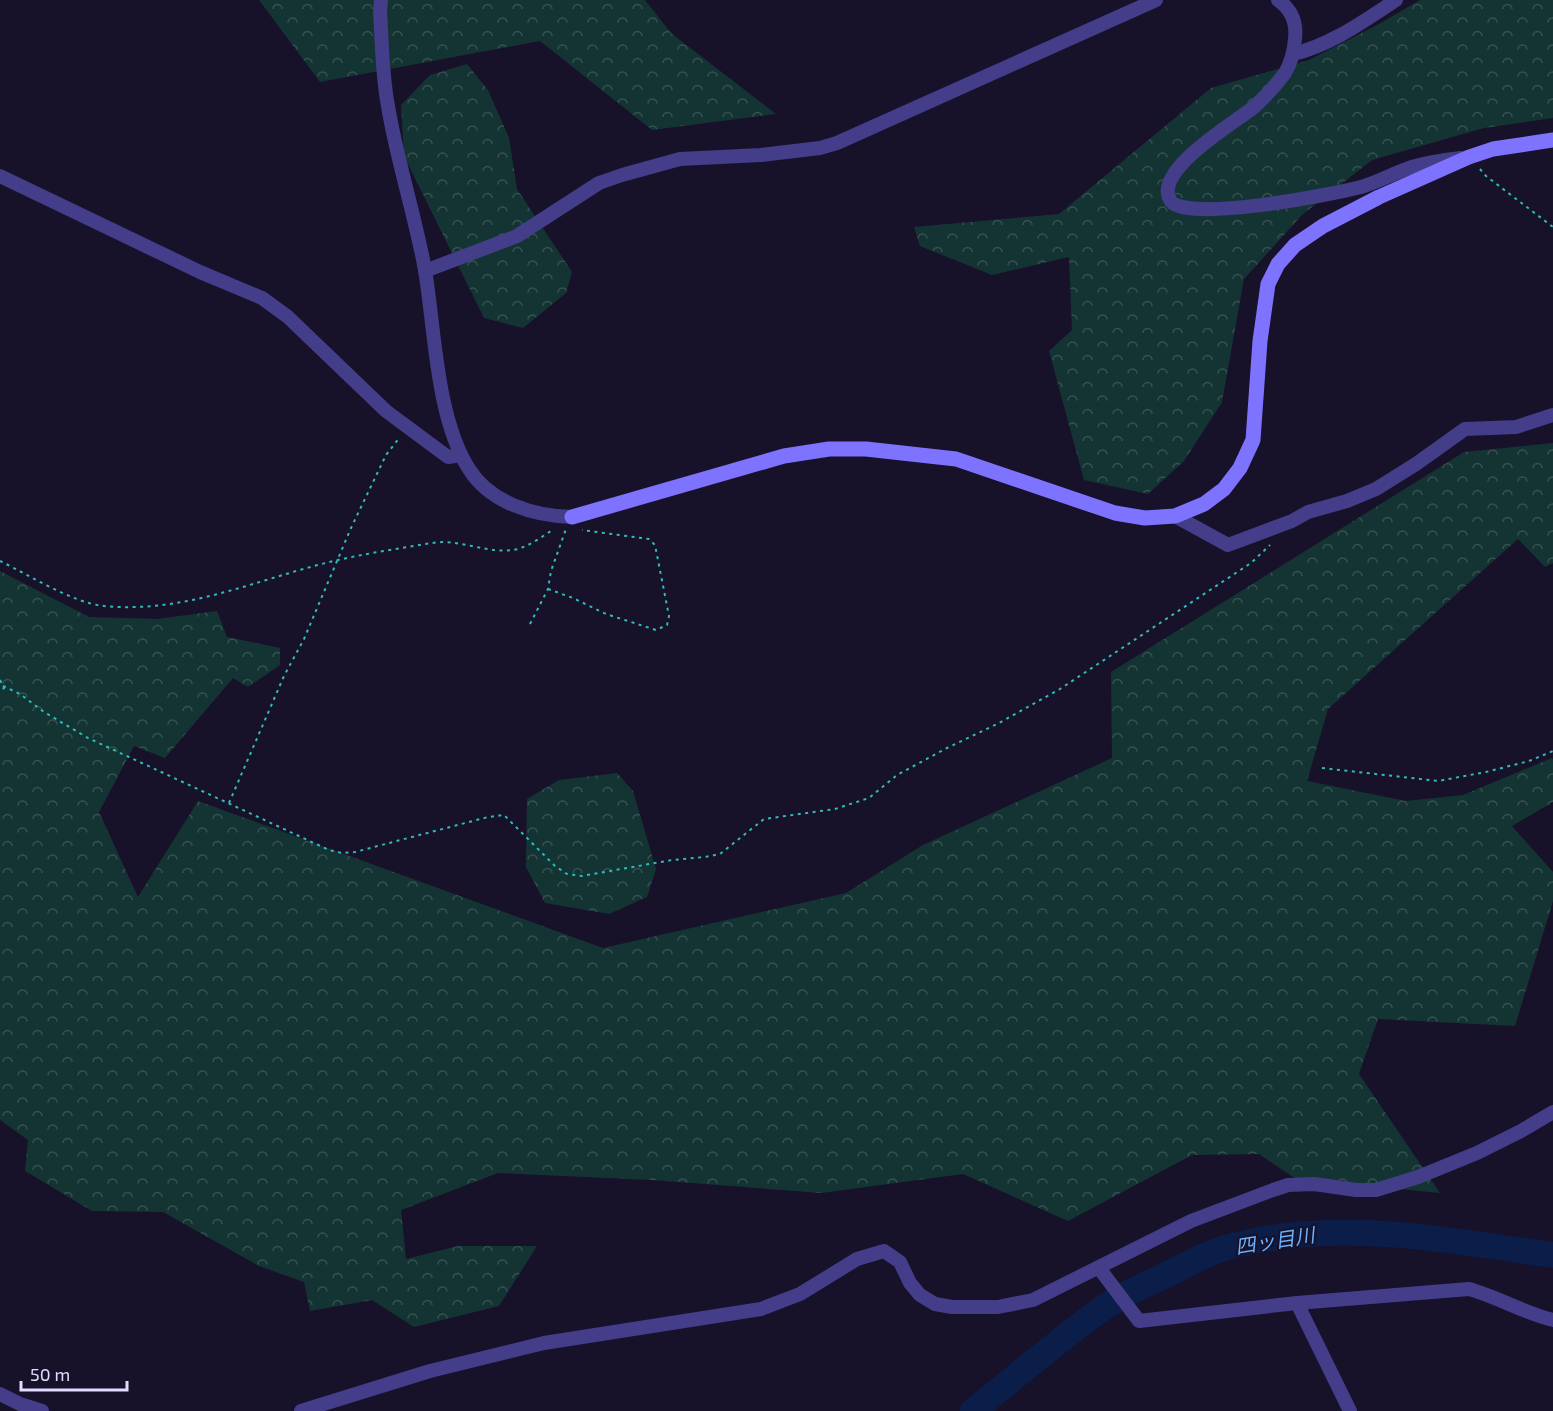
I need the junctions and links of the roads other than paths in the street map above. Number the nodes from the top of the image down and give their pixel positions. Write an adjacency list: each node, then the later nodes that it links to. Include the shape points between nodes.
1 (381, 0): 9 (street, via 388,105)
2 (1156, 0): 9 (street, via 837,143 761,155 680,159 622,175 599,183 517,236)
3 (1278, 0): 5 (street, via 1294,22)
4 (1396, 0): 5 (street, via 1340,36 1310,51)
5 (1293, 54): 7 (street, via 1286,72 1254,106 1185,160 1169,184 1170,200 1177,206 1230,208 1307,199 1362,186 1433,161)
6 (1553, 140): 7 (street, via 1493,149)
7 (1469, 157): 12 (street, via 1323,226 1295,245 1278,264 1264,304 1253,440 1240,468 1224,489 1204,504)
8 (0, 176): 11 (street, via 262,298 288,317 386,411 448,457)
9 (425, 272): 11 (street, via 440,379)
10 (1553, 415): 12 (street, via 1516,427 1465,429 1376,489 1228,545)
11 (461, 455): 13 (street, via 487,489 509,504)
12 (1175, 516): 13 (street, via 1145,518 1115,513 956,459 829,449 784,456)
13 (564, 518)
14 (1553, 1112): 15 (street, via 1477,1153 1418,1177 1376,1190 1288,1185 1191,1221)
15 (1100, 1268): 16 (street, via 1139,1321); 20 (street, via 1033,1300 998,1307 952,1307 934,1304 920,1294 900,1262 884,1251 857,1259 800,1294 761,1309 544,1343 430,1371)
16 (1297, 1304): 17 (street, via 1469,1289); 21 (street)
17 (1553, 1320)
18 (0, 1394): 19 (street)
19 (42, 1411)
20 (301, 1411)
21 (1350, 1411)

